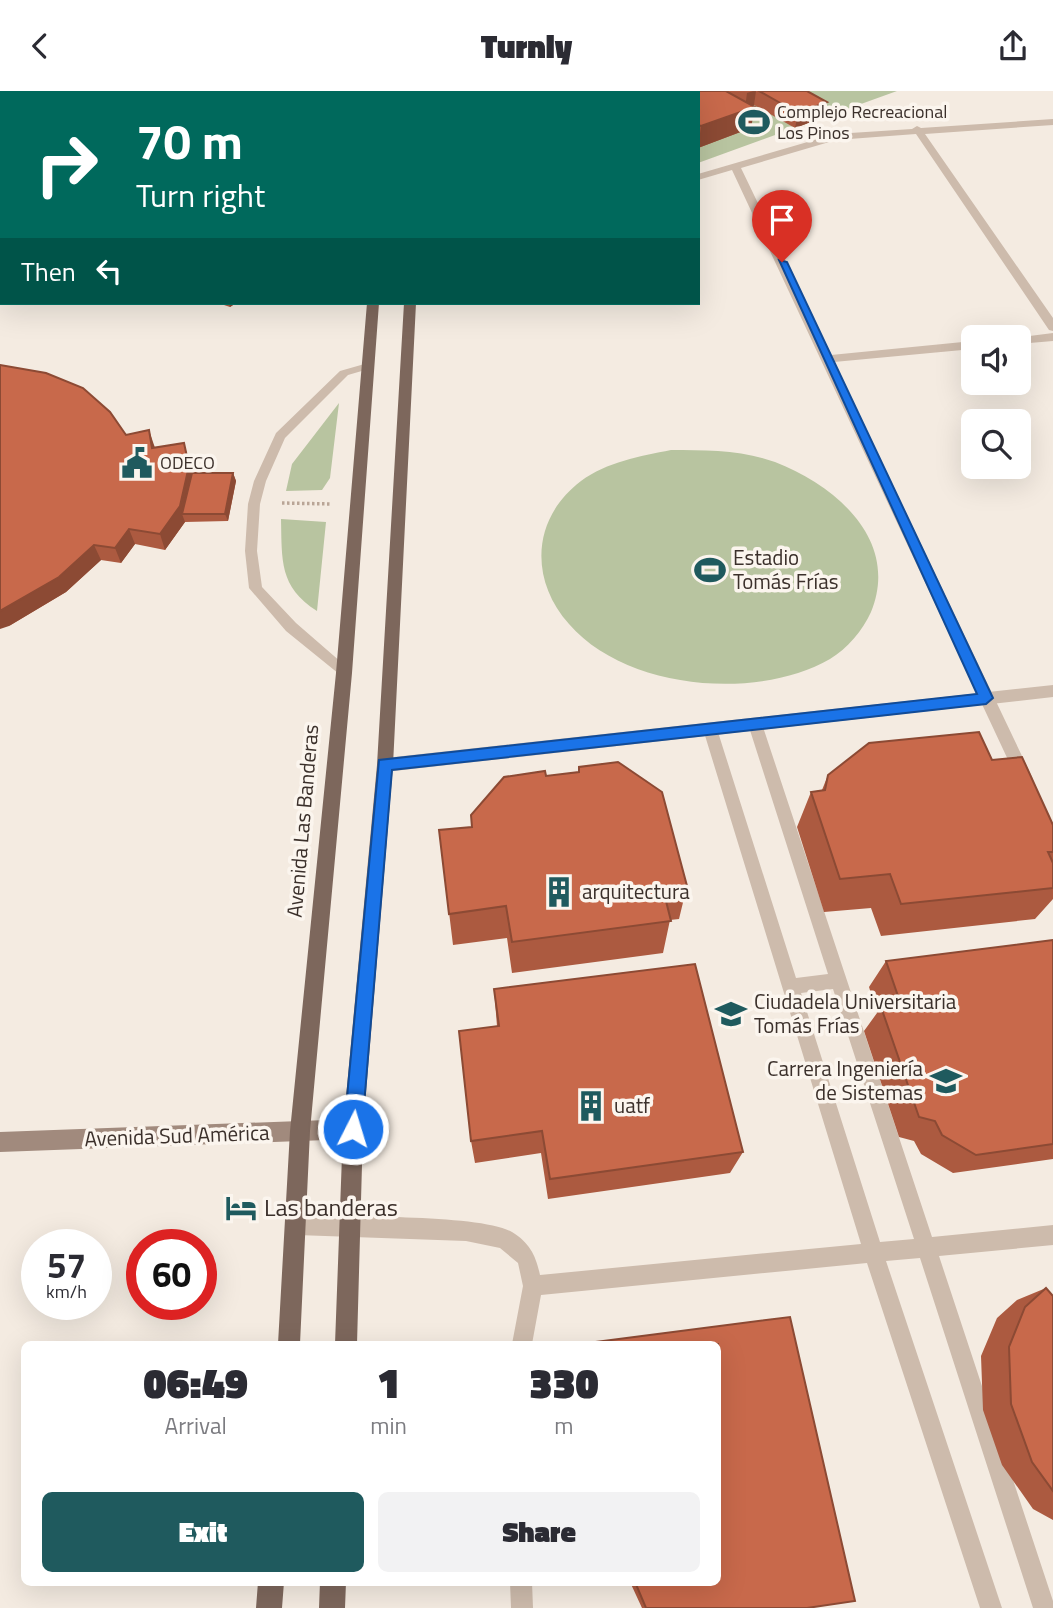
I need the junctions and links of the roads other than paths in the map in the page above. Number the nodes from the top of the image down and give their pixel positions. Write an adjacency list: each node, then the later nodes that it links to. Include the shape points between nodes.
1 (1053, 121): 2 (street)
2 (917, 129): 3 (street, via 835,137); 7 (street)
3 (735, 165): 4 (street); 11 (street)
4 (700, 176)
5 (373, 305): 12 (main road, Avenida Las Banderas)
6 (410, 305): 18 (main road)
7 (1053, 327)
8 (1053, 337): 9 (street)
9 (1031, 339)
10 (961, 346): 11 (street)
11 (829, 359): 15 (street)
12 (368, 366): 13 (main road, Avenida Las Banderas); 13 (lane, via 344,373 280,436 254,504 251,551 256,588 291,627)
13 (344, 673): 23 (main road, Avenida Las Banderas)
14 (1053, 691): 15 (street)
15 (986, 698): 16 (street); 19 (street)
16 (755, 724): 17 (street); 20 (lane)
17 (710, 729): 18 (street); 21 (lane)
18 (384, 765): 22 (main road)
19 (1029, 786)
20 (838, 981): 21 (lane); 28 (lane)
21 (792, 986): 29 (lane)
22 (353, 1129): 23 (main road, Avenida Sud América); 26 (main road)
23 (300, 1131): 24 (main road, Avenida Sud América); 25 (main road, Avenida Las Banderas)
24 (0, 1142)
25 (297, 1225): 26 (lane); 31 (main road, Avenida Las Banderas)
26 (352, 1228): 30 (lane, via 466,1231 505,1239 526,1257); 32 (main road)
27 (1053, 1235): 28 (lane)
28 (925, 1248): 29 (lane); 41 (lane)
29 (874, 1253): 30 (lane); 40 (lane)
30 (533, 1286): 33 (lane)
31 (289, 1341)
32 (346, 1341)
33 (523, 1341)
34 (271, 1586): 37 (main road)
35 (333, 1586): 38 (main road)
36 (521, 1586): 39 (lane)
37 (269, 1608)
38 (332, 1608)
39 (522, 1608)
40 (991, 1608)
41 (1044, 1608)

